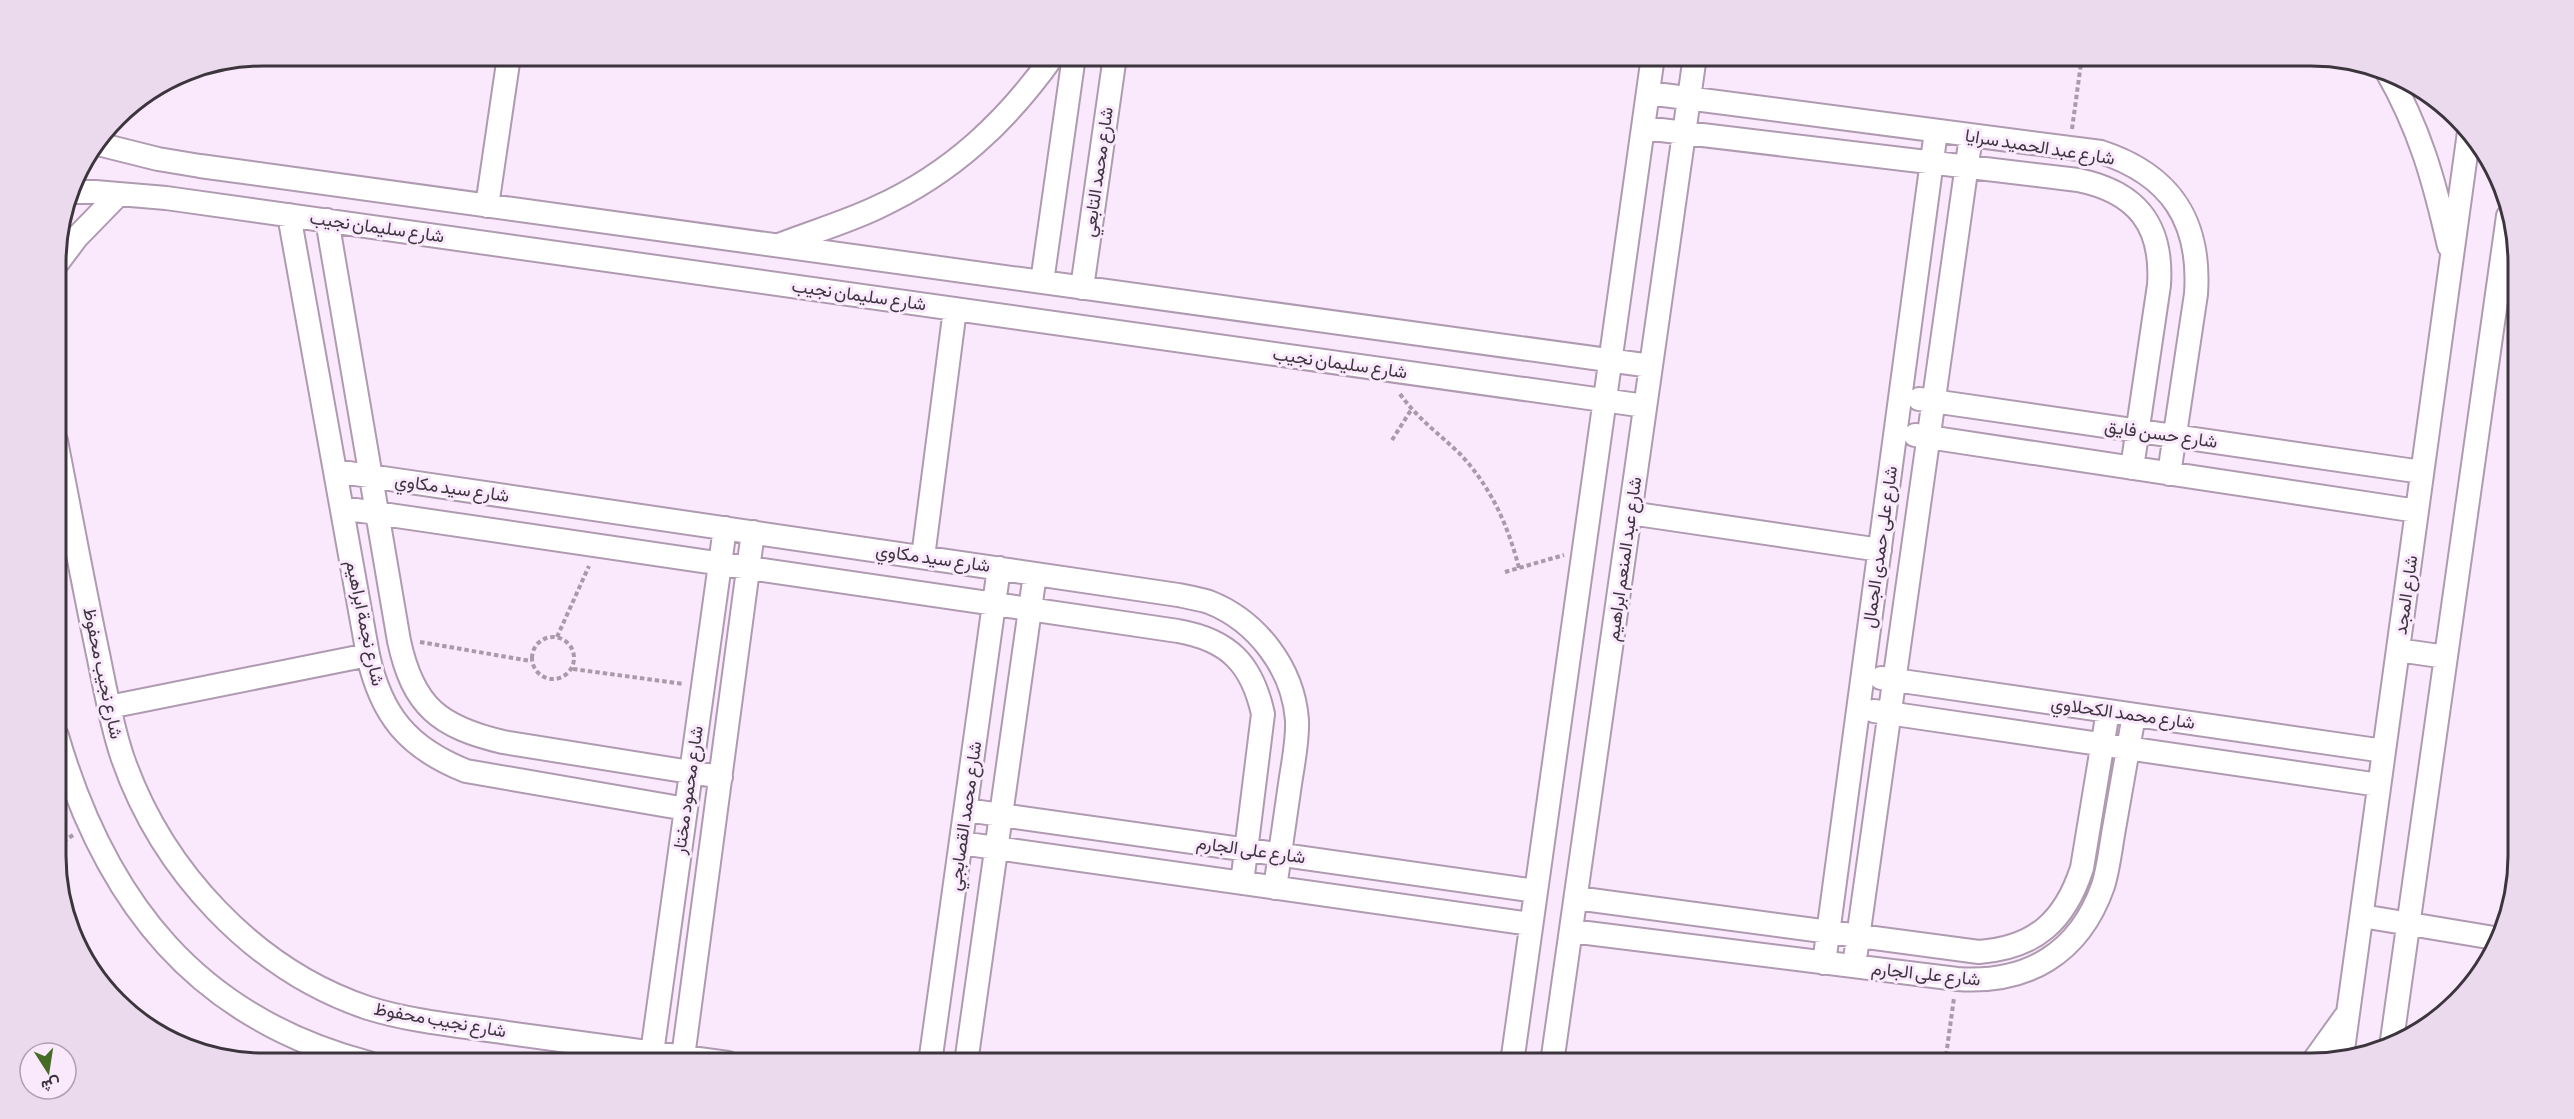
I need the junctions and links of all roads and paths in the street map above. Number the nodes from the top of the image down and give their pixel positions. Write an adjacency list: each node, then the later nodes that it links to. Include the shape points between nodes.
1 (508, 66): 22 (street)
2 (1046, 66): 25 (street, via 998,125 945,169 877,208)
3 (1073, 66): 29 (street)
4 (1114, 66): 30 (street, شارع محمد التابعي)
5 (1652, 66): 9 (street)
6 (1694, 66): 10 (street, شارع عبد المنعم ابراهيم)
7 (2081, 66): 17 (path)
8 (2393, 84): 27 (street, via 2433,175)
9 (1648, 93): 10 (street, شارع عبد الحميد سرايا); 11 (street)
10 (1689, 98): 12 (street, شارع عبد الحميد سرايا); 13 (street, شارع عبد المنعم ابراهيم)
11 (1644, 128): 13 (street, شارع عبد الحميد سرايا); 35 (street)
12 (1936, 131): 14 (street, شارع عبد الحميد سرايا); 18 (street, شارع على حمدى الجمال)
13 (1684, 133): 18 (street, شارع عبد الحميد سرايا); 36 (street, شارع عبد المنعم ابراهيم)
14 (1971, 136): 17 (street, شارع عبد الحميد سرايا); 19 (street, شارع على حمدى الجمال)
15 (106, 144): 22 (street, شارع سليمان نجيب, via 200,166)
16 (2467, 144): 27 (street, شارع المجد)
17 (2069, 148): 45 (street, شارع عبد الحميد سرايا, via 2101,152 2150,175 2184,215 2194,240 2196,294)
18 (1932, 164): 19 (street, شارع عبد الحميد سرايا); 38 (street, شارع على حمدى الجمال)
19 (1966, 168): 40 (street, شارع على حمدى الجمال); 43 (street, شارع عبد الحميد سرايا, via 2102,185 2124,196 2143,214 2155,236 2161,261)
20 (80, 192): 21 (street, شارع سليمان نجيب)
21 (119, 194): 23 (street, شارع سليمان نجيب); 26 (street)
22 (488, 206): 25 (street, شارع سليمان نجيب)
23 (289, 215): 24 (street, شارع سليمان نجيب); 49 (street, شارع نجمة ابراهيم)
24 (327, 220): 33 (street, شارع سليمان نجيب); 52 (street, شارع نجمة ابراهيم)
25 (777, 246): 29 (street, شارع سليمان نجيب)
26 (66, 252)
27 (2452, 259): 50 (street, شارع المجد)
28 (2508, 262): 32 (street)
29 (1042, 282): 30 (street, شارع سليمان نجيب)
30 (1082, 288): 31 (street, شارع سليمان نجيب)
31 (1105, 291): 34 (street); 35 (street, شارع سليمان نجيب)
32 (2507, 298): 82 (street)
33 (956, 309): 34 (street, شارع سليمان نجيب); 68 (street)
34 (1101, 329): 37 (street, شارع سليمان نجيب)
35 (1610, 360): 36 (street, شارع سليمان نجيب); 39 (street)
36 (1651, 366): 41 (street, شارع عبد المنعم ابراهيم)
37 (1388, 369): 39 (street, شارع سليمان نجيب); 42 (path)
38 (1900, 396): 40 (street, شارع حسن فايق); 44 (street, شارع على حمدى الجمال)
39 (1606, 400): 41 (street, شارع سليمان نجيب); 65 (street)
40 (1933, 401): 43 (street, شارع حسن فايق); 46 (street, شارع على حمدى الجمال)
41 (1645, 405): 57 (street, شارع عبد المنعم ابراهيم)
42 (1411, 410): 47 (path); 72 (path, via 1459,453 1485,485 1506,525)
43 (2138, 431): 45 (street, شارع حسن فايق); 48 (street, شارع عبد الحميد سرايا)
44 (1895, 432): 46 (street, شارع حسن فايق); 66 (street, شارع على حمدى الجمال)
45 (2175, 436): 50 (street, شارع حسن فايق); 51 (street, شارع عبد الحميد سرايا)
46 (1928, 437): 48 (street, شارع حسن فايق); 86 (street, شارع على حمدى الجمال)
47 (1392, 440)
48 (2133, 468): 51 (street, شارع حسن فايق)
49 (335, 471): 52 (street, شارع سيد مكاوي); 55 (street, شارع نجمة ابراهيم)
50 (2422, 472): 56 (street, شارع المجد)
51 (2169, 474): 56 (street, شارع حسن فايق)
52 (371, 477): 54 (street, شارع سيد مكاوي); 58 (street, شارع نجمة ابراهيم)
53 (66, 491): 88 (street, شارع نجيب محفوظ)
54 (560, 504): 59 (street, شارع سيد مكاوي); 62 (street)
55 (342, 508): 58 (street, شارع سيد مكاوي); 81 (street, شارع نجمة ابراهيم)
56 (2417, 512): 80 (street, شارع المجد)
57 (1630, 513): 66 (street); 110 (street, شارع عبد المنعم ابراهيم)
58 (377, 514): 62 (street, شارع سيد مكاوي); 79 (street, شارع نجمة ابراهيم)
59 (657, 518): 60 (street, شارع سيد مكاوي); 67 (street)
60 (725, 528): 61 (street, شارع سيد مكاوي); 69 (street, شارع محمود مختار)
61 (753, 532): 63 (street, شارع سيد مكاوي); 70 (street, شارع محمود مختار)
62 (556, 539): 64 (street, شارع سيد مكاوي)
63 (817, 542): 68 (street, شارع سيد مكاوي); 75 (street)
64 (598, 546): 67 (street, شارع سيد مكاوي); 78 (path)
65 (1585, 548): 72 (path); 109 (street)
66 (1880, 550): 85 (street, شارع على حمدى الجمال)
67 (654, 554): 69 (street, شارع سيد مكاوي)
68 (923, 557): 71 (street, شارع سيد مكاوي)
69 (720, 564): 70 (street, شارع سيد مكاوي); 87 (street, شارع محمود مختار)
70 (748, 568): 75 (street, شارع سيد مكاوي); 98 (street, شارع محمود مختار)
71 (999, 568): 74 (street, شارع سيد مكاوي); 76 (street, شارع محمد القصابجي)
72 (1519, 568): 73 (path)
73 (1505, 572)
74 (1035, 574): 77 (street, شارع محمد القصابجي); 106 (street, شارع سيد مكاوي, via 1208,602 1236,616 1259,636 1278,661 1291,689 1297,721)
75 (812, 577): 76 (street, شارع سيد مكاوي)
76 (994, 604): 77 (street, شارع سيد مكاوي); 101 (street, شارع محمد القصابجي)
77 (1030, 609): 102 (street, شارع محمد القصابجي); 105 (street, شارع سيد مكاوي, via 1197,634 1215,641 1245,667 1263,714)
78 (557, 637): 83 (path, via 544,639 534,648); 84 (path, via 569,643 575,656)
79 (399, 641): 83 (path); 97 (street, شارع نجمة ابراهيم, via 405,669 416,692 453,727 503,742)
80 (2398, 650): 82 (street); 95 (street, شارع المجد)
81 (368, 654): 88 (street); 100 (street, شارع نجمة ابراهيم, via 374,681 399,728 418,747 441,761 492,777)
82 (2446, 657): 113 (street)
83 (531, 661): 84 (path, via 544,678 565,677)
84 (573, 669): 87 (path)
85 (1863, 675): 86 (street, شارع محمد الكحلاوي); 89 (street, شارع على حمدى الجمال)
86 (1894, 680): 90 (street, شارع محمد الكحلاوي); 91 (street, شارع على حمدى الجمال)
87 (703, 686): 97 (street, شارع محمود مختار)
88 (109, 707): 127 (street, شارع نجيب محفوظ, via 122,756 143,804 198,891 247,940 305,979 368,1008 435,1023)
89 (1858, 709): 91 (street, شارع محمد الكحلاوي); 115 (street, شارع على حمدى الجمال)
90 (2108, 711): 92 (street, شارع محمد الكحلاوي); 93 (street, شارع على الجارم)
91 (1889, 713): 93 (street, شارع محمد الكحلاوي); 116 (street, شارع على حمدى الجمال)
92 (2134, 715): 94 (street, شارع على الجارم); 95 (street, شارع محمد الكحلاوي)
93 (2103, 745): 94 (street, شارع محمد الكحلاوي); 118 (street, شارع على الجارم, via 2082,867 2074,892 2061,914 2042,932)
94 (2128, 748): 99 (street, شارع محمد الكحلاوي); 121 (street, شارع على الجارم, via 2103,884 2092,912 2076,936 2054,956)
95 (2384, 751): 99 (street, شارع المجد)
96 (66, 768): 126 (street, via 116,878 148,925 179,958 232,1002 281,1032)
97 (691, 772): 98 (street, شارع نجمة ابراهيم); 100 (street, شارع محمود مختار)
98 (721, 777): 128 (street, شارع محمود مختار)
99 (2379, 785): 111 (street, شارع المجد)
100 (686, 808): 127 (street, شارع محمود مختار)
101 (966, 810): 102 (street, شارع على الجارم); 103 (street, شارع محمد القصابجي)
102 (1001, 815): 104 (street, شارع محمد القصابجي); 105 (street, شارع على الجارم)
103 (961, 843): 104 (street, شارع على الجارم); 129 (street, شارع محمد القصابجي)
104 (997, 848): 107 (street, شارع على الجارم); 130 (street, شارع محمد القصابجي)
105 (1246, 850): 106 (street, شارع على الجارم); 107 (street, شارع سيد مكاوي)
106 (1280, 854): 108 (street, شارع سيد مكاوي); 109 (street, شارع على الجارم)
107 (1242, 883): 108 (street, شارع على الجارم)
108 (1275, 888): 112 (street, شارع على الجارم)
109 (1536, 891): 112 (street)
110 (1576, 898): 114 (street, شارع عبد المنعم ابراهيم); 115 (street, شارع على الجارم)
111 (2362, 916): 113 (street); 123 (street, شارع المجد)
112 (1531, 924): 131 (street)
113 (2409, 924): 117 (street); 124 (street)
114 (1571, 931): 119 (street, شارع على الجارم); 132 (street, شارع عبد المنعم ابراهيم)
115 (1828, 931): 116 (street, شارع على الجارم); 119 (street, شارع على حمدى الجمال)
116 (1858, 935): 118 (street, شارع على الجارم, via 1979,952); 120 (street, شارع على حمدى الجمال)
117 (2490, 937)
118 (2019, 945): 121 (street)
119 (1824, 963): 120 (street, شارع على الجارم)
120 (1854, 966): 122 (street, شارع على الجارم)
121 (2028, 971): 122 (street, شارع على الجارم, via 1981,981)
122 (1957, 979): 133 (path)
123 (2348, 1013): 125 (street, شارع المجد); 134 (street)
124 (2393, 1035)
125 (2343, 1050)
126 (332, 1053)
127 (652, 1053)
128 (684, 1053)
129 (931, 1053)
130 (967, 1053)
131 (1513, 1053)
132 (1553, 1053)
133 (1946, 1053)
134 (2319, 1053)

